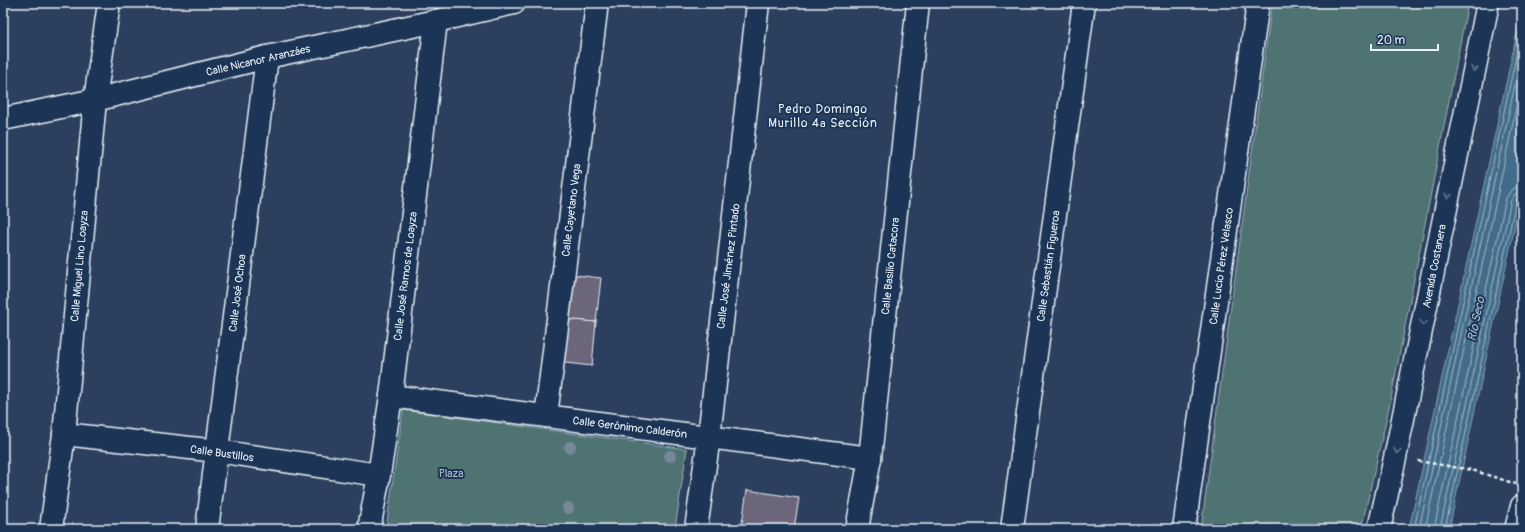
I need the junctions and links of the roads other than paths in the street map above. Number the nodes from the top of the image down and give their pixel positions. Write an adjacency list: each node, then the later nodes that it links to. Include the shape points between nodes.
1 (109, 3): 11 (street, Calle Miguel Lino Loayza)
2 (514, 3): 9 (street, Calle Nicanor Aranzáes)
3 (597, 3): 14 (street, Calle Cayetano Vega)
4 (758, 3): 16 (street, Calle José Jiménez Pintado)
5 (918, 3): 18 (street, Calle Basilio Catacora)
6 (1084, 3): 26 (street, Calle Sebastián Figueroa)
7 (1258, 3): 27 (street, Calle Lucio Pérez Velasco)
8 (1488, 3): 28 (street, Avenida Costanera, one-way to 28)
9 (436, 21): 10 (street, Calle Nicanor Aranzáes); 13 (street, Calle José Ramos de Loayza)
10 (267, 57): 11 (street, Calle Nicanor Aranzáes); 17 (street, Calle José Ochoa)
11 (95, 100): 12 (street, Calle Nicanor Aranzáes); 15 (street, Calle Miguel Lino Loayza)
12 (3, 119)
13 (391, 396): 14 (street, Calle Gerónimo Calderón); 19 (street, Calle José Ramos de Loayza)
14 (546, 416): 16 (street, Calle Gerónimo Calderón)
15 (64, 434): 17 (street, Calle Bustillos); 21 (street, Calle Miguel Lino Loayza)
16 (708, 437): 18 (street, Calle Gerónimo Calderón); 24 (street, Calle José Jiménez Pintado)
17 (217, 452): 19 (street, Calle Bustillos); 22 (street, Calle José Ochoa)
18 (870, 458): 25 (street, Calle Basilio Catacora)
19 (379, 475): 23 (street, Calle José Ramos de Loayza)
20 (1522, 506): 29 (street)
21 (51, 529)
22 (207, 529)
23 (369, 529)
24 (696, 529)
25 (857, 529)
26 (1012, 529)
27 (1184, 529)
28 (1379, 529)
29 (1516, 529)

